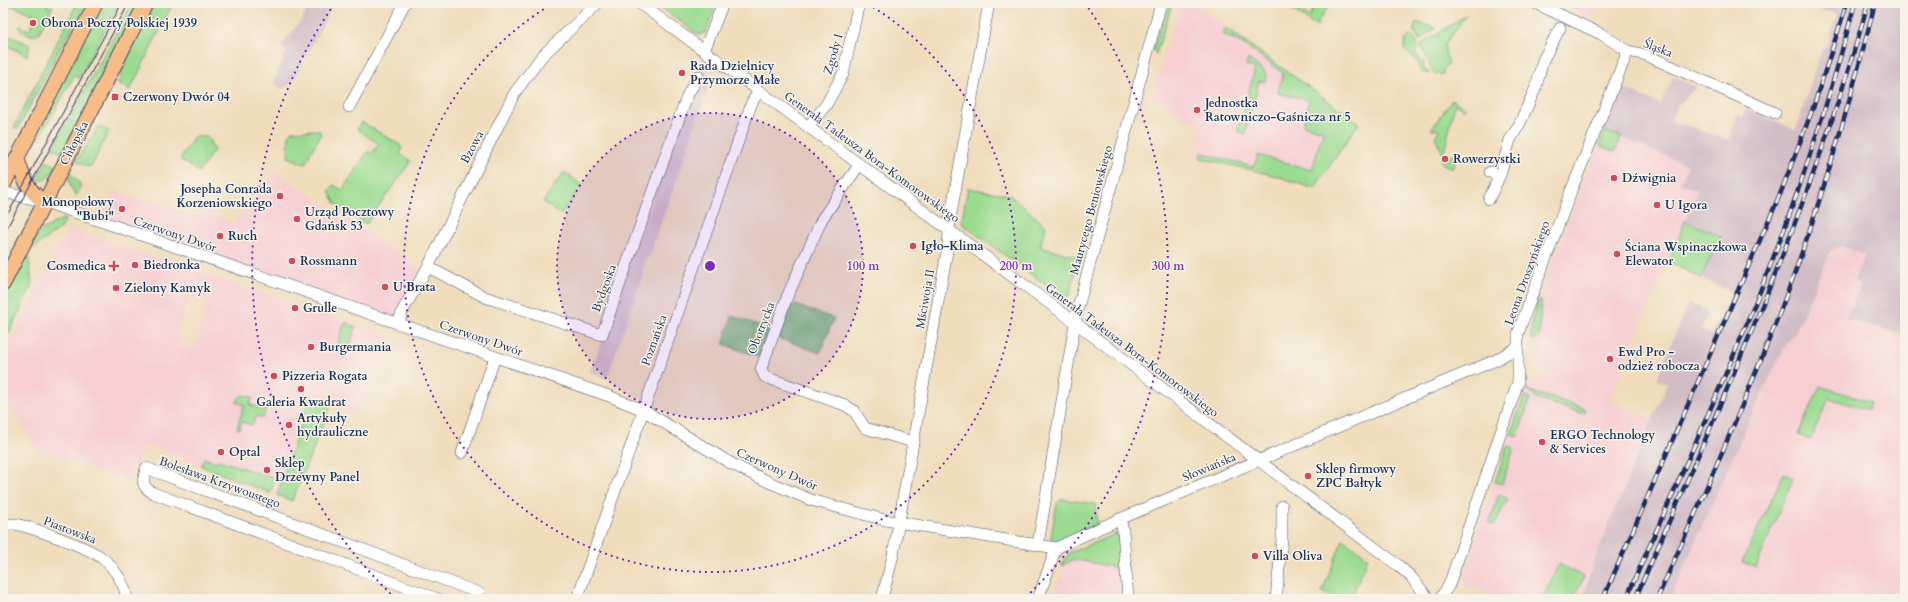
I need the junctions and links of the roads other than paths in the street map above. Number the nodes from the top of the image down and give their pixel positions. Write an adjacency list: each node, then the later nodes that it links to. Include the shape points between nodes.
1 (96, 3): 19 (main road)
2 (146, 3): 25 (main road, Chłopska)
3 (405, 3): 16 (street)
4 (598, 3): 27 (street, Bzowa, via 542,56 523,80)
5 (639, 3): 12 (street, Generała Tadeusza Bora-Komorowskiego)
6 (724, 3): 12 (street)
7 (859, 3): 18 (street, Zgody I, via 843,74 826,105)
8 (989, 3): 26 (street, Mściwoja II)
9 (1161, 3): 30 (street, Maurycego Beniowskiego, via 1087,274)
10 (1535, 3): 13 (street, Śląska, via 1601,34)
11 (1560, 28): 24 (street, via 1543,60 1536,87 1495,174)
12 (704, 51): 15 (street, Generała Tadeusza Bora-Komorowskiego)
13 (1628, 51): 17 (street, Śląska, via 1646,55); 31 (street, Leona Droszyńskiego, via 1569,196 1522,322 1518,334)
14 (698, 76): 27 (street, Bydgoska, via 688,94 602,335 485,297)
15 (759, 91): 18 (street, Generała Tadeusza Bora-Komorowskiego); 33 (street, Poznańska, via 752,102)
16 (349, 107)
17 (1775, 113)
18 (808, 127): 21 (street, Generała Tadeusza Bora-Komorowskiego)
19 (17, 158): 20 (main road); 22 (main road); 25 (main road, via 29,189)
20 (3, 165)
21 (859, 165): 26 (street, Generała Tadeusza Bora-Komorowskiego); 34 (street, Obotrycka, via 822,218 787,297 761,370 765,377 845,405 854,411 865,428)
22 (3, 186)
23 (3, 192): 25 (street, Czerwony Dwór)
24 (1490, 199)
25 (45, 202): 28 (main road, Chłopska); 29 (street, Czerwony Dwór)
26 (949, 230): 30 (street, Generała Tadeusza Bora-Komorowskiego); 34 (street, Mściwoja II)
27 (428, 267): 29 (street, Bzowa, via 403,310)
28 (3, 284)
29 (398, 324): 32 (street, Czerwony Dwór)
30 (1076, 324): 36 (street, Generała Tadeusza Bora-Komorowskiego); 41 (street, Maurycego Beniowskiego)
31 (1518, 347): 36 (street, Słowiańska, via 1496,360); 52 (street, Leona Droszyńskiego, via 1518,382 1449,585)
32 (494, 357): 33 (street, Czerwony Dwór); 35 (street)
33 (643, 410): 39 (street, Czerwony Dwór, via 732,464 771,483 811,500); 46 (street, Poznańska)
34 (913, 442): 39 (street, Mściwoja II)
35 (462, 453)
36 (1258, 461): 38 (street, Słowiańska); 51 (street, Generała Tadeusza Bora-Komorowskiego, via 1399,566)
37 (1282, 506): 50 (street, via 1282,539)
38 (1120, 519): 42 (street, Słowiańska); 49 (street)
39 (898, 522): 41 (street); 47 (street, Mściwoja II)
40 (3, 525): 43 (street, Piastowska, via 15,524 100,556 118,576)
41 (1038, 544): 42 (street)
42 (1056, 548): 48 (street)
43 (127, 599)
44 (438, 599): 45 (street, Bolesława Krzywoustego, via 153,493 143,482 146,468 479,593)
45 (478, 599)
46 (577, 599)
47 (882, 599)
48 (1038, 599)
49 (1128, 599)
50 (1276, 599)
51 (1429, 599)
52 (1440, 599)

